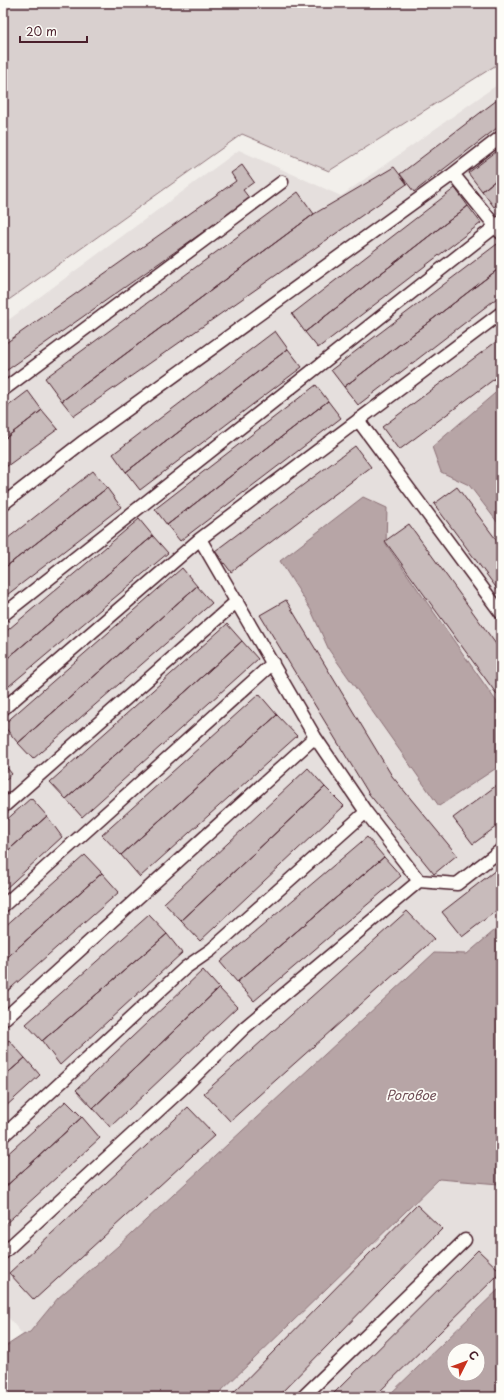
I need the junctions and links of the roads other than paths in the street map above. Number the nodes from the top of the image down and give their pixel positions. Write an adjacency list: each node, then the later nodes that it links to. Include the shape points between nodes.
1 (501, 137): 2 (lane)
2 (453, 174): 4 (lane); 8 (lane, via 84,441)
3 (282, 182): 6 (lane)
4 (499, 227): 12 (lane)
5 (501, 313): 7 (lane)
6 (3, 390)
7 (358, 420): 9 (lane); 11 (lane)
8 (3, 504)
9 (200, 539): 10 (lane); 14 (lane)
10 (237, 601): 13 (lane); 16 (lane)
11 (501, 613)
12 (3, 615)
13 (273, 663): 15 (lane); 20 (lane)
14 (3, 709)
15 (315, 737): 17 (lane); 21 (lane)
16 (3, 807)
17 (366, 812): 19 (lane); 22 (lane, via 211,950 185,968)
18 (501, 850): 19 (lane, via 457,884)
19 (419, 881): 24 (lane, via 244,1028 184,1087)
20 (3, 906)
21 (3, 1020)
22 (3, 1136)
23 (465, 1240): 25 (lane)
24 (3, 1253)
25 (303, 1397)

